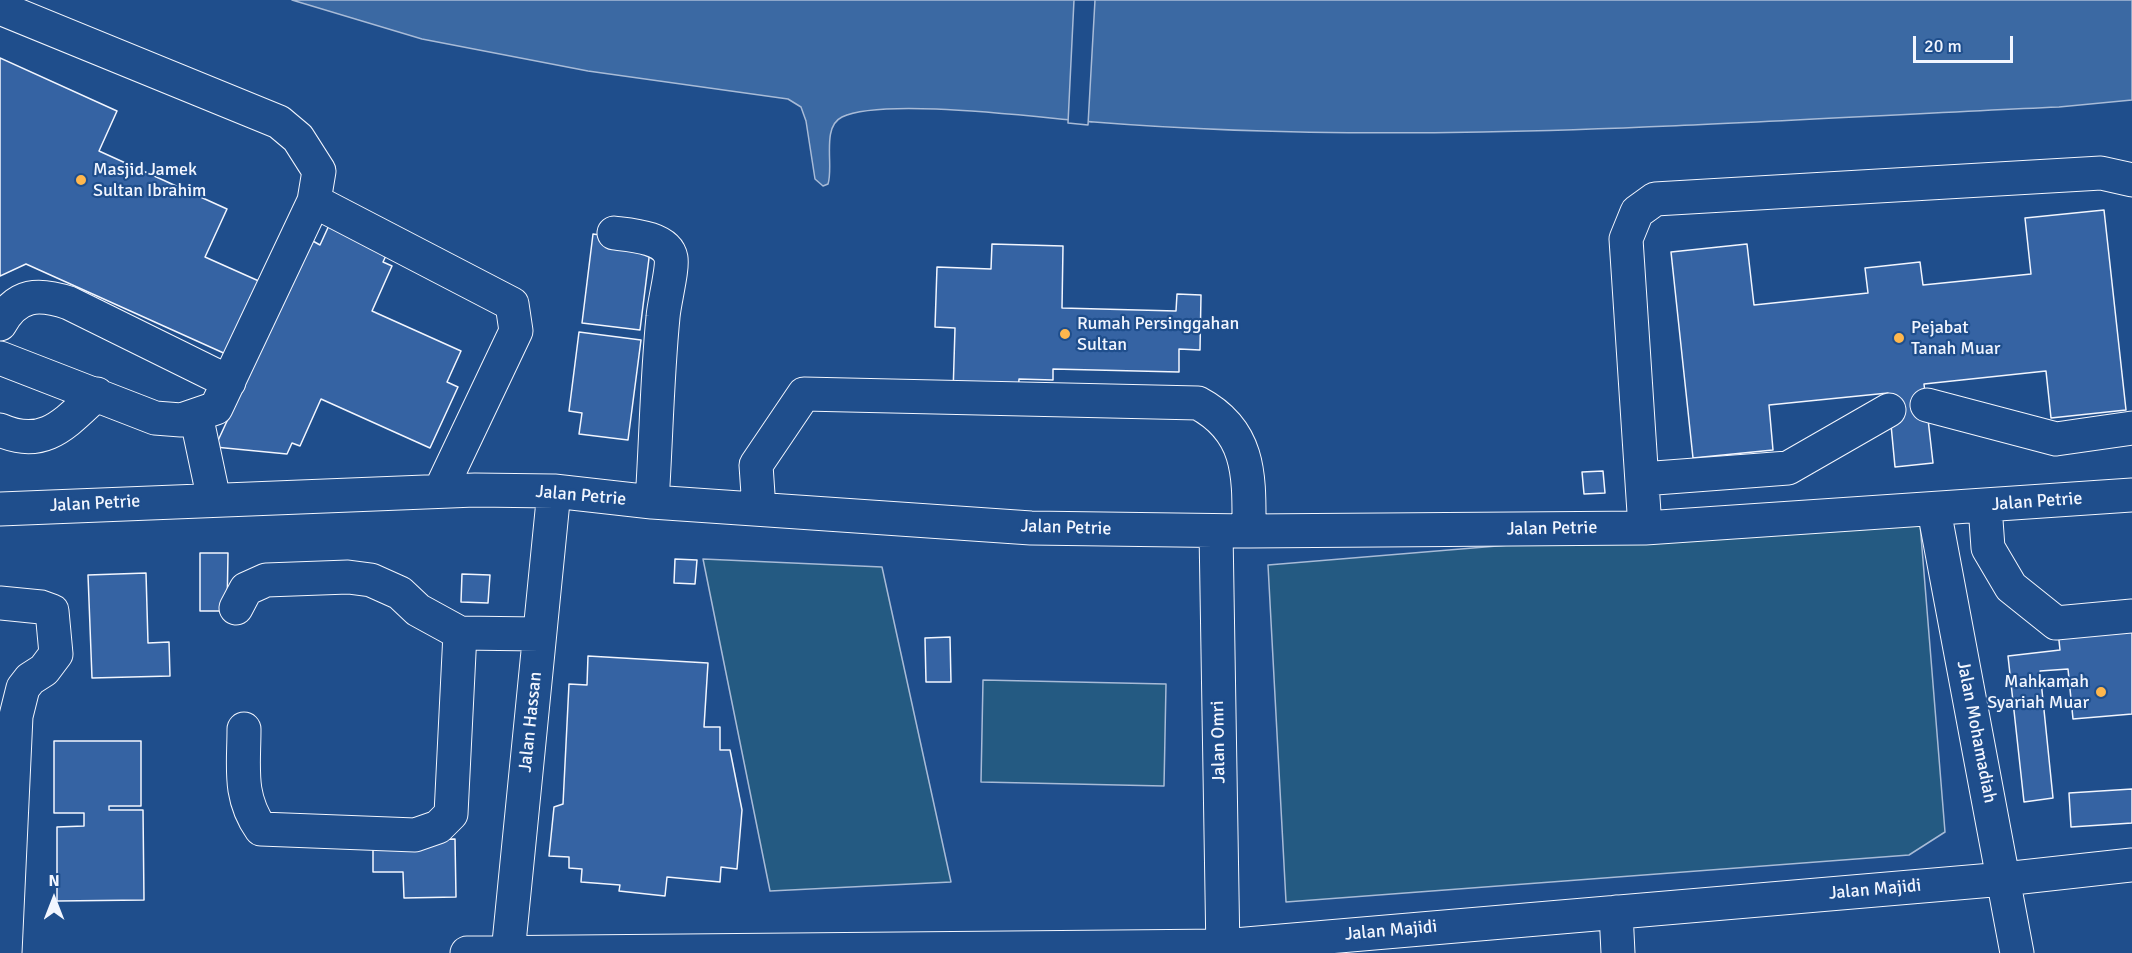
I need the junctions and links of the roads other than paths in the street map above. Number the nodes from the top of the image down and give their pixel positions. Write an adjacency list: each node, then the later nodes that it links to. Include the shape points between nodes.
1 (0, 9): 3 (street, via 279,122 298,138 319,171)
2 (2132, 180): 14 (street, via 2101,173 1655,199 1637,212 1626,239)
3 (314, 201): 7 (street); 15 (street, via 512,304 516,331)
4 (614, 233): 19 (street, via 654,242 665,248 671,258 663,317)
5 (0, 324): 7 (street, via 7,312 26,298 45,295 69,303)
6 (0, 358): 8 (street)
7 (229, 382): 11 (street, via 216,408)
8 (97, 394): 11 (street, via 155,418 181,420); 13 (street, via 50,434 14,436)
9 (1927, 405): 12 (street, via 2056,438)
10 (1889, 410): 14 (street, via 1788,468)
11 (196, 415): 18 (street)
12 (2132, 428)
13 (0, 430)
14 (1642, 479): 24 (street)
15 (440, 492): 16 (street, Jalan Petrie); 18 (street, Jalan Petrie)
16 (554, 492): 19 (street, Jalan Petrie); 31 (street, Jalan Hassan)
17 (2132, 495): 20 (street, Jalan Petrie)
18 (214, 500): 21 (street, Jalan Petrie)
19 (652, 502): 22 (street, Jalan Petrie)
20 (1985, 506): 23 (street, Jalan Petrie); 29 (street, via 1988,548 2011,588 2056,623)
21 (0, 509)
22 (759, 509): 25 (street, Jalan Petrie, via 1031,528); 26 (street, via 756,465 804,394 1198,403 1217,413 1244,456 1250,478)
23 (1934, 510): 24 (street, Jalan Petrie); 34 (street, Jalan Mohamadiah)
24 (1645, 528): 26 (street, Jalan Petrie)
25 (1216, 531): 26 (street, Jalan Petrie); 36 (street, Jalan Omri)
26 (1249, 531)
27 (0, 603): 38 (street, via 52,611 56,643 52,661 23,688 16,716)
28 (236, 608): 30 (street, via 246,589 266,580 348,577 371,580 400,593 418,610)
29 (2132, 616)
30 (460, 633): 31 (street); 32 (street, via 451,814 438,827 415,835 261,829 249,812 244,790)
31 (539, 634): 37 (street, Jalan Hassan)
32 (244, 729)
33 (2132, 865): 34 (street, Jalan Majidi)
34 (2004, 879): 35 (street, Jalan Majidi); 41 (street, Jalan Mohamadiah)
35 (1616, 912): 36 (street, Jalan Majidi); 40 (street)
36 (1223, 949): 37 (street, Jalan Majidi)
37 (508, 952): 39 (street, Jalan Majidi)
38 (5, 953)
39 (467, 953)
40 (1618, 953)
41 (2017, 953)

